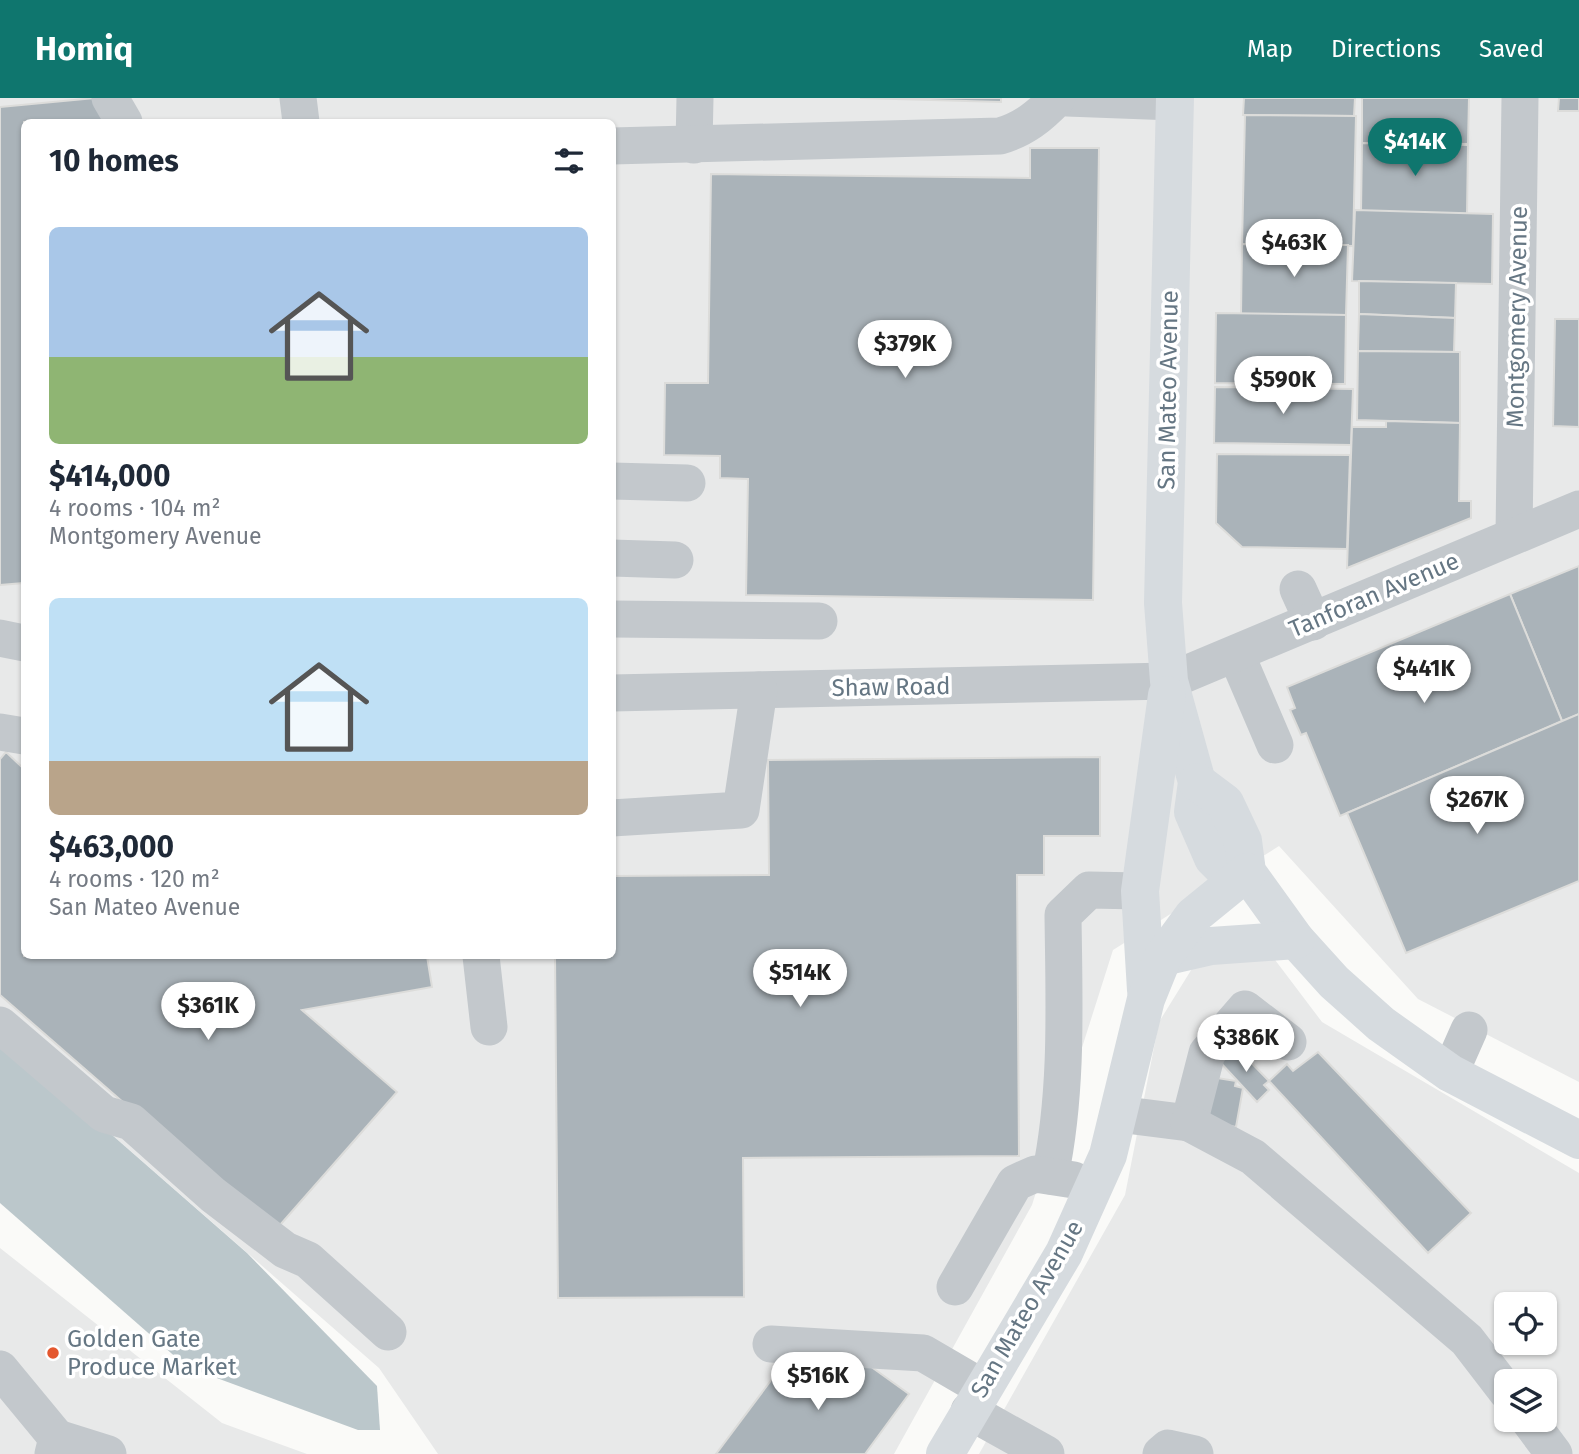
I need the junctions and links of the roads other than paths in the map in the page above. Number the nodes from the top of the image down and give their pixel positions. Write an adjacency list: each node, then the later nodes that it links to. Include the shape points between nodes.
1 (110, 98): 8 (street)
2 (298, 98): 9 (street)
3 (695, 98): 10 (street)
4 (1057, 98): 10 (street, via 1019,131 1000,136)
5 (1067, 98): 7 (street)
6 (1520, 98): 15 (street, Montgomery Avenue)
7 (1175, 100): 23 (main road, San Mateo Avenue, via 1163,603)
8 (122, 119)
9 (301, 119)
10 (694, 145): 11 (street)
11 (616, 146)
12 (616, 481): 13 (street)
13 (687, 483)
14 (1579, 509): 15 (street, Tanforan Avenue)
15 (1514, 535): 22 (street, Tanforan Avenue, via 1305,605)
16 (616, 558): 17 (street)
17 (675, 560)
18 (616, 618): 19 (street)
19 (819, 621)
20 (0, 638): 21 (street)
21 (21, 642)
22 (1236, 654): 23 (street, Tanforan Avenue); 28 (street)
23 (1170, 681): 24 (street, Shaw Road); 30 (main road, San Mateo Avenue, via 1197,782 1225,803 1243,841); 31 (main road, San Mateo Avenue)
24 (759, 690): 25 (street, Shaw Road); 29 (street, via 741,810)
25 (616, 693)
26 (0, 732): 27 (street)
27 (21, 736)
28 (1275, 745)
29 (616, 818)
30 (1247, 872): 32 (main road); 33 (main road, San Mateo Avenue, via 1193,916)
31 (1140, 891): 35 (main road, San Mateo Avenue); 44 (street, via 1089,890 1063,915 1059,1132)
32 (1296, 940): 33 (main road, via 1211,946); 40 (main road, via 1381,1024)
33 (1163, 957): 35 (main road, San Mateo Avenue)
34 (481, 959): 37 (street)
35 (1146, 999): 41 (main road, San Mateo Avenue)
36 (0, 1025): 47 (street, via 104,1115 131,1122 213,1195 285,1250 308,1260)
37 (489, 1027)
38 (1469, 1030): 40 (street)
39 (1288, 1042): 42 (street, via 1245,1009 1207,1053)
40 (1450, 1073): 43 (main road)
41 (1118, 1114): 42 (street); 45 (main road, San Mateo Avenue)
42 (1189, 1123): 50 (street, via 1253,1157 1467,1340)
43 (1579, 1140)
44 (1050, 1176): 45 (street); 46 (street, via 1035,1174 1015,1183)
45 (1095, 1184): 51 (main road, San Mateo Avenue, via 1064,1254)
46 (955, 1287)
47 (388, 1332)
48 (771, 1344): 51 (street, via 923,1353)
49 (0, 1368): 53 (street)
50 (1494, 1375)
51 (976, 1399): 55 (main road, San Mateo Avenue); 56 (street)
52 (1538, 1432): 59 (street)
53 (55, 1446): 54 (street)
54 (108, 1454)
55 (945, 1454)
56 (1046, 1454)
57 (1161, 1454): 58 (street, via 1168,1448)
58 (1195, 1454)
59 (1554, 1454)

